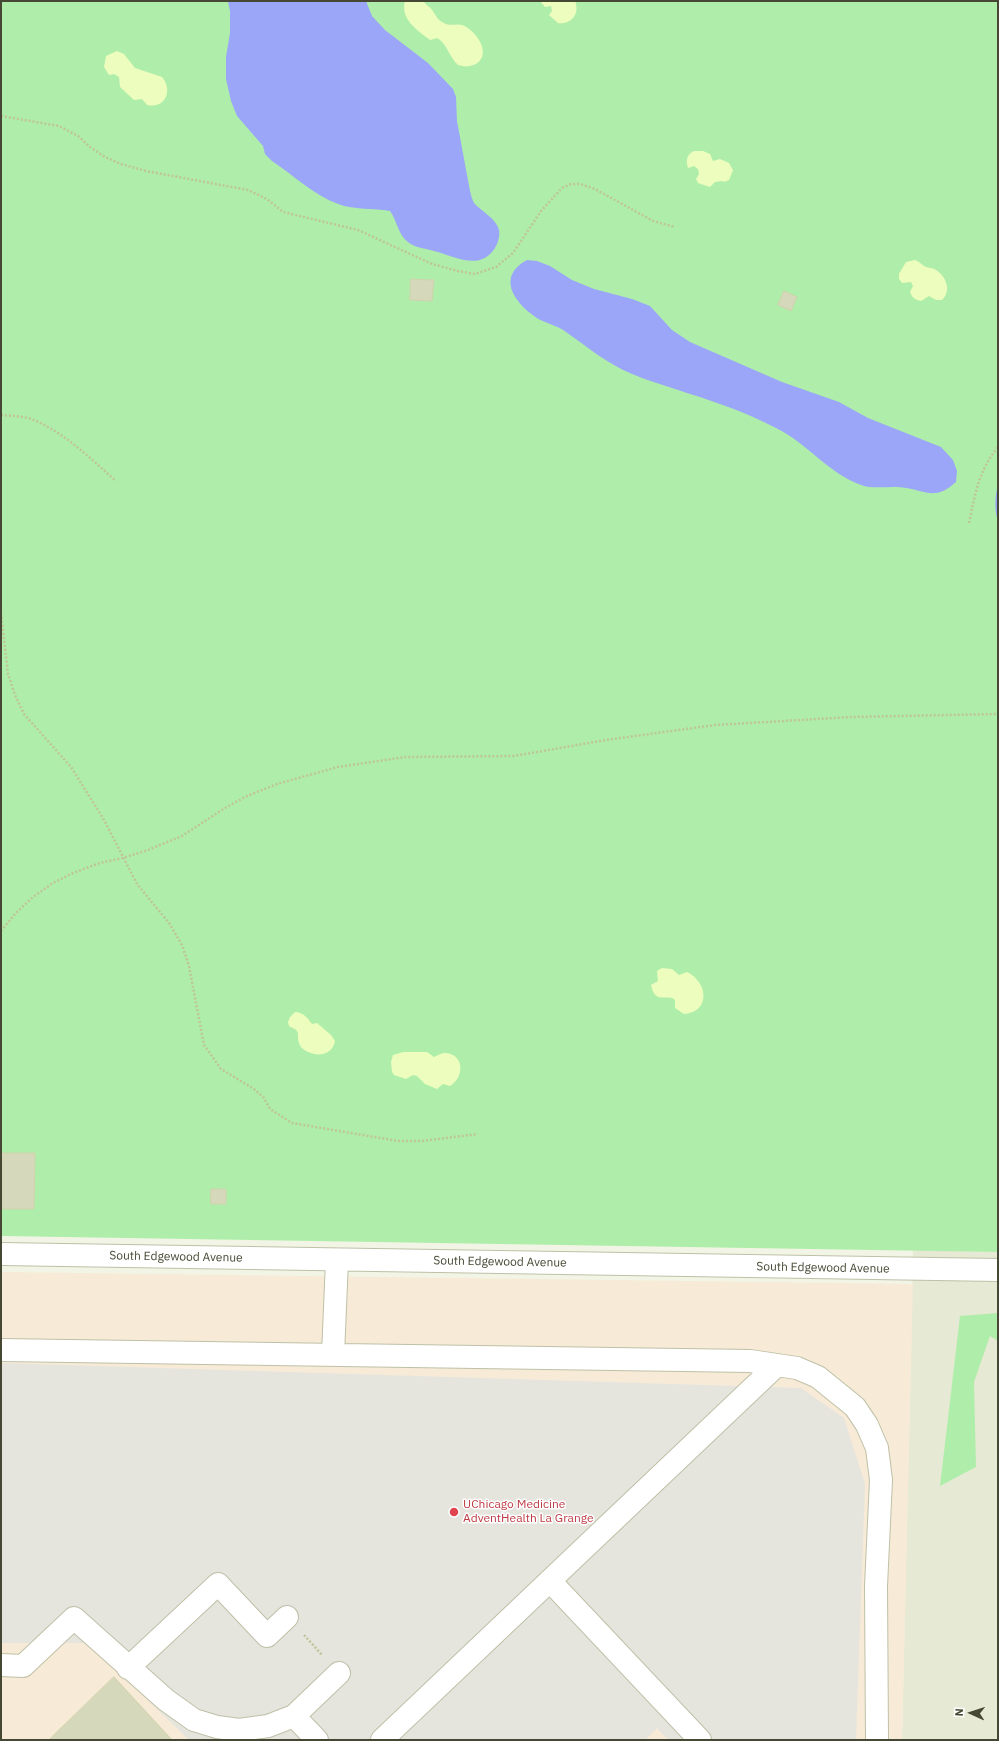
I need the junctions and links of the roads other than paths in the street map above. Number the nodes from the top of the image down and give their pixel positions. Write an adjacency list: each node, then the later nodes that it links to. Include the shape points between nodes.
1 (1, 1254): 2 (street, South Edgewood Avenue)
2 (337, 1260): 3 (street, South Edgewood Avenue); 5 (street)
3 (998, 1270)
4 (1, 1350): 5 (street)
5 (332, 1354): 6 (street, via 750,1361)
6 (777, 1365): 7 (street); 16 (street, via 797,1368 818,1377 835,1390 855,1407 867,1425 877,1448 881,1480 876,1586)
7 (550, 1581): 14 (street); 15 (street)
8 (287, 1617): 10 (street, via 267,1636 218,1584)
9 (1, 1665): 10 (street, via 23,1666 74,1618)
10 (128, 1668): 12 (street, via 188,1716 205,1724 239,1730 268,1726)
11 (339, 1673): 12 (street)
12 (294, 1716): 13 (street)
13 (317, 1740)
14 (382, 1740)
15 (700, 1740)
16 (877, 1740)

